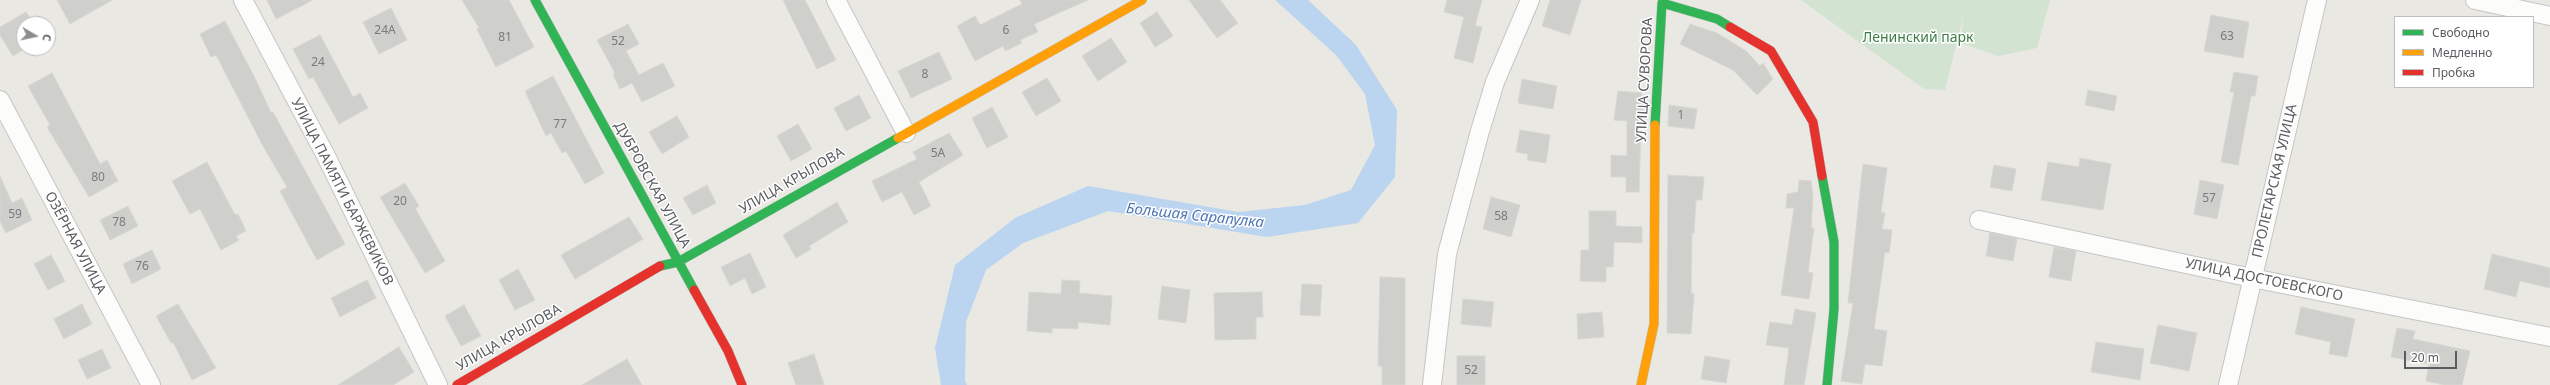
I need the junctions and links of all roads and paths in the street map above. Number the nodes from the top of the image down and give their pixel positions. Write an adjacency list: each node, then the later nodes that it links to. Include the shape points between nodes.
1 (243, 0): 17 (street, УЛИЦА ПАМЯТИ БАРЖЕВИКОВ, via 326,156)
2 (535, 0): 13 (street, ДУБРОВСКАЯ УЛИЦА)
3 (836, 0): 11 (street)
4 (1142, 0): 11 (street, УЛИЦА КРЫЛОВА)
5 (1530, 0): 20 (street, via 1495,82 1447,254)
6 (2318, 0): 14 (street, ПРОЛЕТАРСКАЯ УЛИЦА)
7 (2475, 0): 9 (street)
8 (1660, 1): 21 (street, УЛИЦА СУВОРОВА, via 1655,132 1654,324); 22 (street, УЛИЦА СУВОРОВА, via 1717,19 1771,51 1812,122 1834,242 1834,309)
9 (2550, 16)
10 (0, 100): 16 (street, ОЗЁРНАЯ УЛИЦА)
11 (906, 133): 13 (street, УЛИЦА КРЫЛОВА)
12 (1979, 220): 14 (street, УЛИЦА ДОСТОЕВСКОГО)
13 (678, 262): 18 (street, УЛИЦА КРЫЛОВА, via 663,265 644,275); 19 (street, ДУБРОВСКАЯ УЛИЦА, via 728,351)
14 (2252, 278): 15 (street, УЛИЦА ДОСТОЕВСКОГО); 23 (street, ПРОЛЕТАРСКАЯ УЛИЦА)
15 (2550, 337)
16 (151, 385)
17 (438, 385)
18 (457, 385)
19 (742, 385)
20 (1432, 385)
21 (1641, 385)
22 (1827, 385)
23 (2228, 385)

